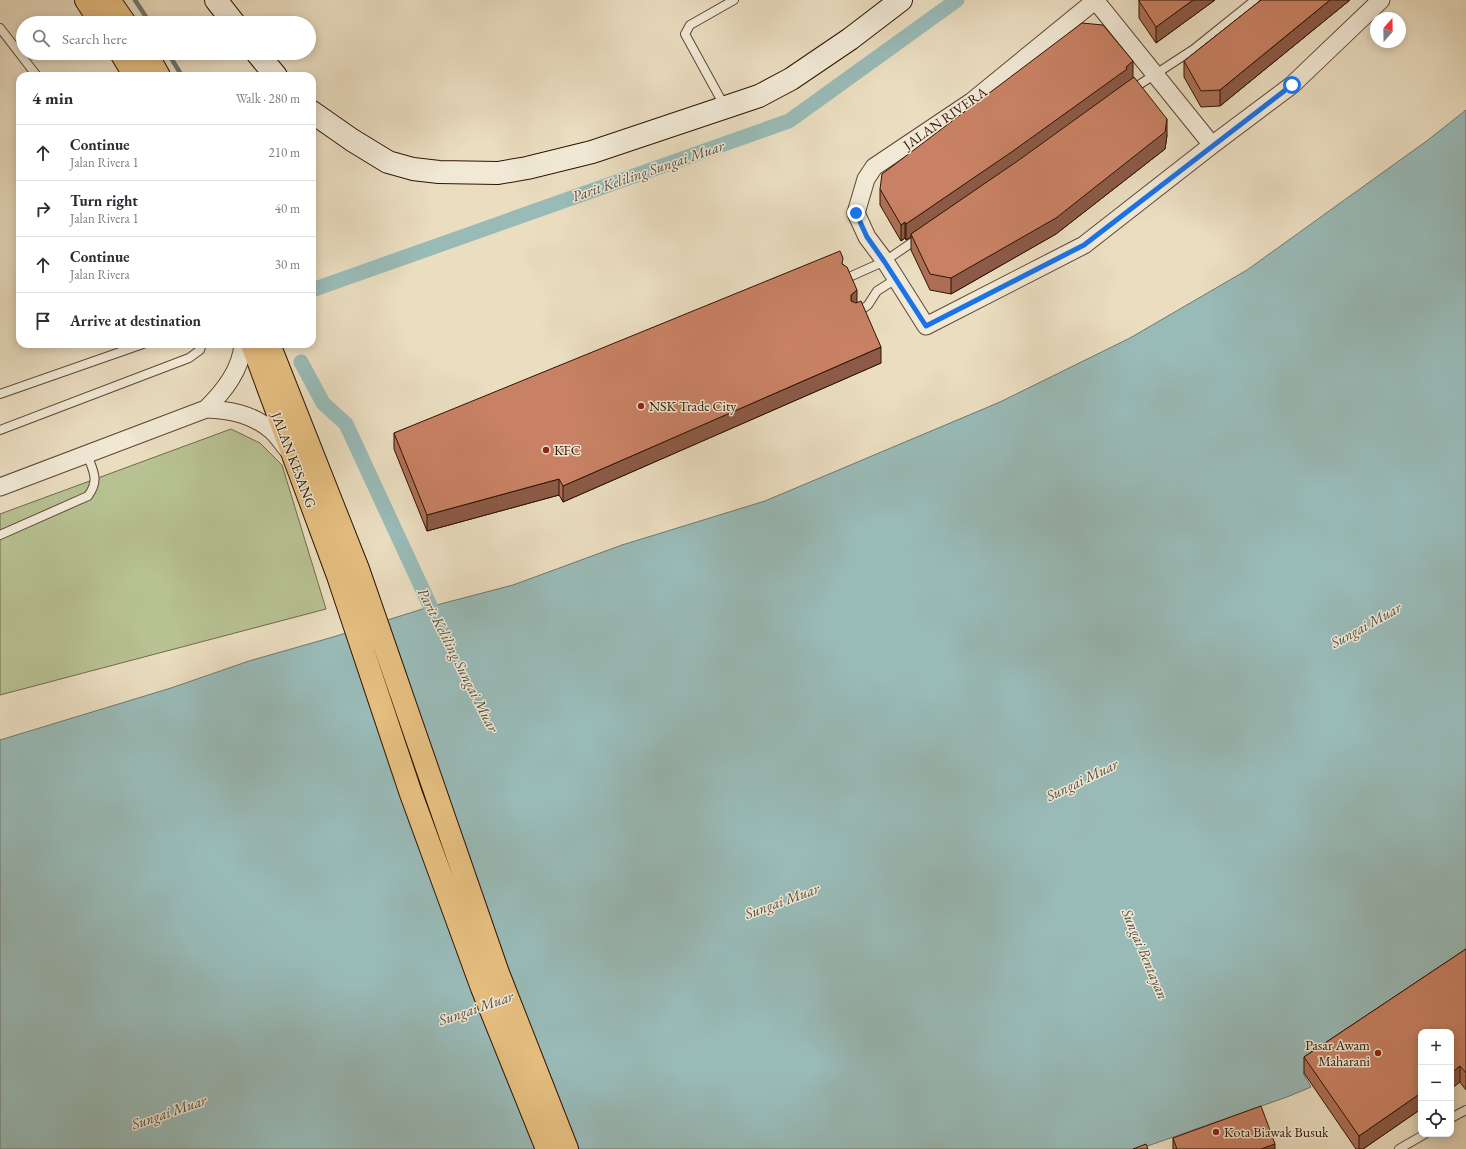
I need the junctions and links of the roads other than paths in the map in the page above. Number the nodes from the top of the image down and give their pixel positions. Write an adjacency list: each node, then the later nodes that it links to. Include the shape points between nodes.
1 (86, 0): 9 (main road)
2 (110, 0): 10 (main road)
3 (216, 0): 11 (street)
4 (734, 0): 24 (lane, via 690,25 685,34)
5 (901, 0): 24 (street, via 791,79 758,96)
6 (1096, 0): 22 (street); 28 (street, JALAN RIVERA, via 971,102 874,167 866,179 856,213 867,237)
7 (1255, 0): 22 (lane, via 1194,49)
8 (1381, 0): 26 (street, via 1292,85)
9 (96, 16)
10 (121, 16)
11 (229, 16)
12 (0, 28): 13 (lane)
13 (16, 49)
14 (25, 60): 18 (lane)
15 (126, 60): 19 (main road)
16 (150, 60): 20 (main road)
17 (263, 60): 21 (street)
18 (34, 72)
19 (133, 72)
20 (157, 72)
21 (273, 72)
22 (1153, 74): 23 (lane); 26 (street)
23 (1122, 96)
24 (725, 107): 25 (street, via 592,152 498,173 432,172 388,162 346,137)
25 (316, 115)
26 (1212, 145): 30 (street, JALAN RIVERA, via 1084,245 926,326)
27 (930, 230): 28 (lane)
28 (884, 261): 29 (lane); 30 (street, JALAN RIVERA)
29 (847, 278)
30 (896, 279): 31 (lane, via 878,291 868,305)
31 (856, 314)
32 (132, 348): 37 (lane)
33 (201, 348): 39 (lane, via 189,358)
34 (242, 348): 38 (street, via 239,365 225,390)
35 (253, 348): 41 (main road, JALAN KESANG)
36 (270, 348): 44 (main road, JALAN KESANG)
37 (0, 394)
38 (206, 409): 40 (street); 41 (street, via 230,410 250,417 271,430)
39 (0, 430)
40 (87, 454): 42 (street); 43 (lane, via 96,480 88,496)
41 (292, 456): 44 (main road, JALAN KESANG)
42 (0, 487)
43 (0, 535)
44 (348, 572): 48 (main road, via 411,794 476,974); 49 (main road, via 498,973)
45 (1466, 1110): 46 (lane)
46 (1454, 1116)
47 (1420, 1137): 50 (lane)
48 (547, 1149)
49 (567, 1149)
50 (1400, 1149)

